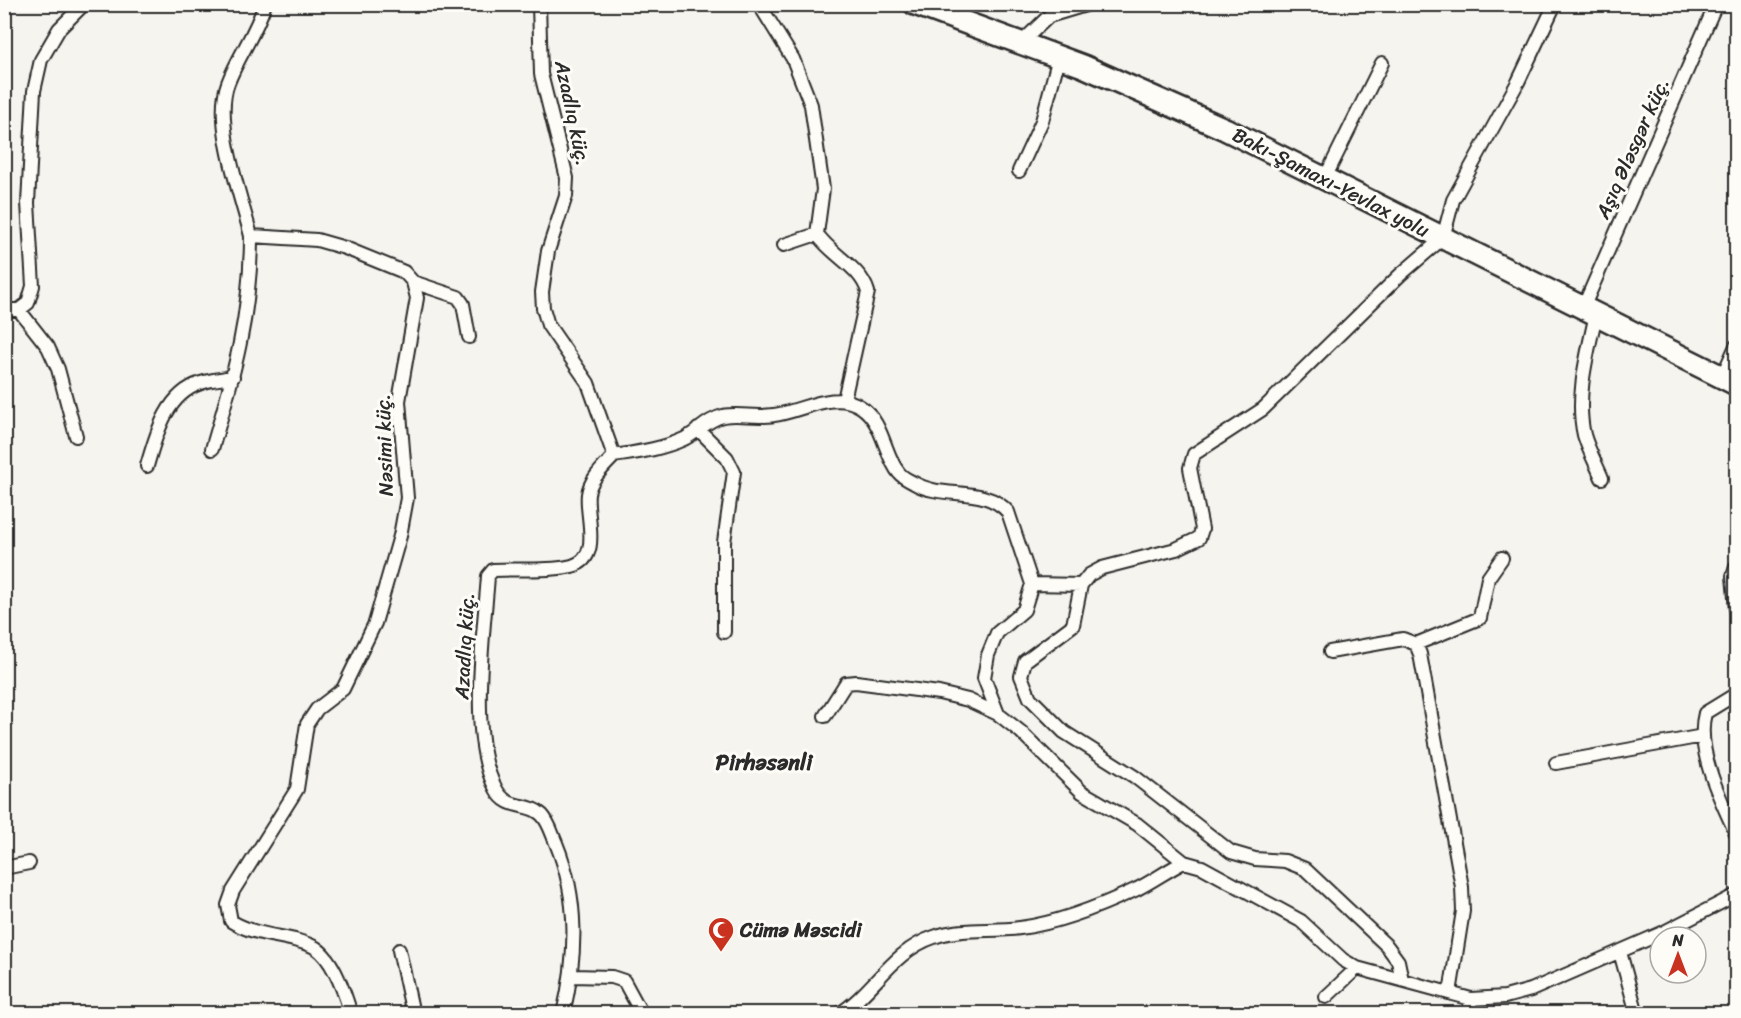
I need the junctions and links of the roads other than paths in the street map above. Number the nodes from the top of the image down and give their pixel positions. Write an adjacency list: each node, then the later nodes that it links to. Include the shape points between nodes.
1 (84, 4): 20 (street, via 59,29 41,60 34,91 28,203 33,286 28,303)
2 (265, 4): 15 (street, via 257,30 228,83 223,103 224,128)
3 (539, 4): 30 (street, Azadlıq küç., via 541,74 567,177 566,196 548,250 543,308 548,325 588,383)
4 (759, 4): 14 (street, via 793,59 811,105 823,189)
5 (915, 4): 9 (highway, Bakı-Şamaxı-Yevlax yolu)
6 (1089, 4): 9 (street, via 1049,16)
7 (1555, 4): 16 (street, via 1518,82 1453,200)
8 (1716, 4): 21 (street, Aşıq Ələsgər küç.)
9 (1021, 43): 10 (highway, Bakı-Şamaxı-Yevlax yolu)
10 (1059, 57): 12 (street, via 1042,121); 13 (highway, Bakı-Şamaxı-Yevlax yolu, via 1182,109)
11 (1382, 63): 13 (street)
12 (1019, 171)
13 (1324, 178): 16 (highway, Bakı-Şamaxı-Yevlax yolu)
14 (817, 234): 17 (street); 26 (street, via 864,279 868,292)
15 (251, 236): 18 (street, via 317,240 404,272); 24 (street, via 251,277)
16 (1443, 238): 21 (highway, Bakı-Şamaxı-Yevlax yolu); 36 (street, via 1263,409 1194,454 1190,468 1202,530 1199,538 1176,549 1102,568 1089,574)
17 (784, 245)
18 (413, 282): 22 (street, via 458,297); 60 (street, Nəsimi küç., via 417,298 399,401 407,498 375,623 343,689 317,709 307,724 297,789 228,905 231,921 242,928 316,948 331,966)
19 (4, 310): 20 (street)
20 (20, 310): 28 (street, via 48,347)
21 (1589, 311): 25 (highway, Bakı-Şamaxı-Yevlax yolu); 32 (street, Aşıq Ələsgər küç., via 1582,414 1584,435)
22 (469, 337)
23 (1737, 346): 25 (street)
24 (233, 377): 29 (street); 31 (street, via 202,382 184,390 158,429)
25 (1729, 381)
26 (844, 400): 27 (street, via 772,416 723,416); 35 (street, via 861,406 872,417 899,473 917,485 1000,502 1008,512)
27 (698, 429): 30 (street, via 687,438 656,450); 38 (street, via 727,458 734,472 724,542)
28 (76, 436)
29 (212, 449)
30 (614, 456): 54 (street, Azadlıq küç., via 591,484 591,531 585,557 576,565 493,570 488,576 480,714 482,742 496,789 504,800 540,813 566,867 574,926)
31 (147, 466)
32 (1602, 478)
33 (1502, 558): 39 (street, via 1488,578 1480,618)
34 (1737, 567): 37 (street, via 1732,576)
35 (1032, 584): 36 (street); 42 (street, via 1023,610 997,633 988,655 984,678)
36 (1081, 585): 55 (street, via 1073,625 1025,661 1021,676 1030,698 1064,732 1135,777 1232,852 1255,859 1285,861 1305,869 1387,946 1398,961)
37 (1737, 609)
38 (724, 632)
39 (1416, 644): 40 (street, via 1403,639); 56 (street, via 1462,887 1463,911)
40 (1330, 652)
41 (1737, 694): 44 (street, via 1705,713)
42 (998, 714): 43 (street, via 968,700 939,693 856,681 846,683); 47 (street, via 1082,792 1137,824)
43 (825, 716)
44 (1702, 736): 45 (street); 46 (street, via 1714,783)
45 (1556, 764)
46 (1737, 833)
47 (1184, 862): 53 (street, via 1202,867 1301,921); 59 (street, via 1137,889 1058,920 933,937 903,954)
48 (29, 863): 49 (street)
49 (4, 868)
50 (1737, 895): 52 (street)
51 (399, 950): 61 (street)
52 (1620, 952): 58 (street, via 1531,990); 66 (street)
53 (1357, 968): 55 (street); 57 (street)
54 (573, 976): 62 (street, Azadlıq küç.); 63 (street, via 624,981)
55 (1401, 980): 56 (street)
56 (1450, 993): 58 (street)
57 (1326, 997)
58 (1471, 999): 65 (street)
59 (858, 1008): 64 (street)
60 (351, 1014)
61 (413, 1014)
62 (563, 1014)
63 (642, 1014)
64 (839, 1014)
65 (1469, 1014)
66 (1637, 1014)

